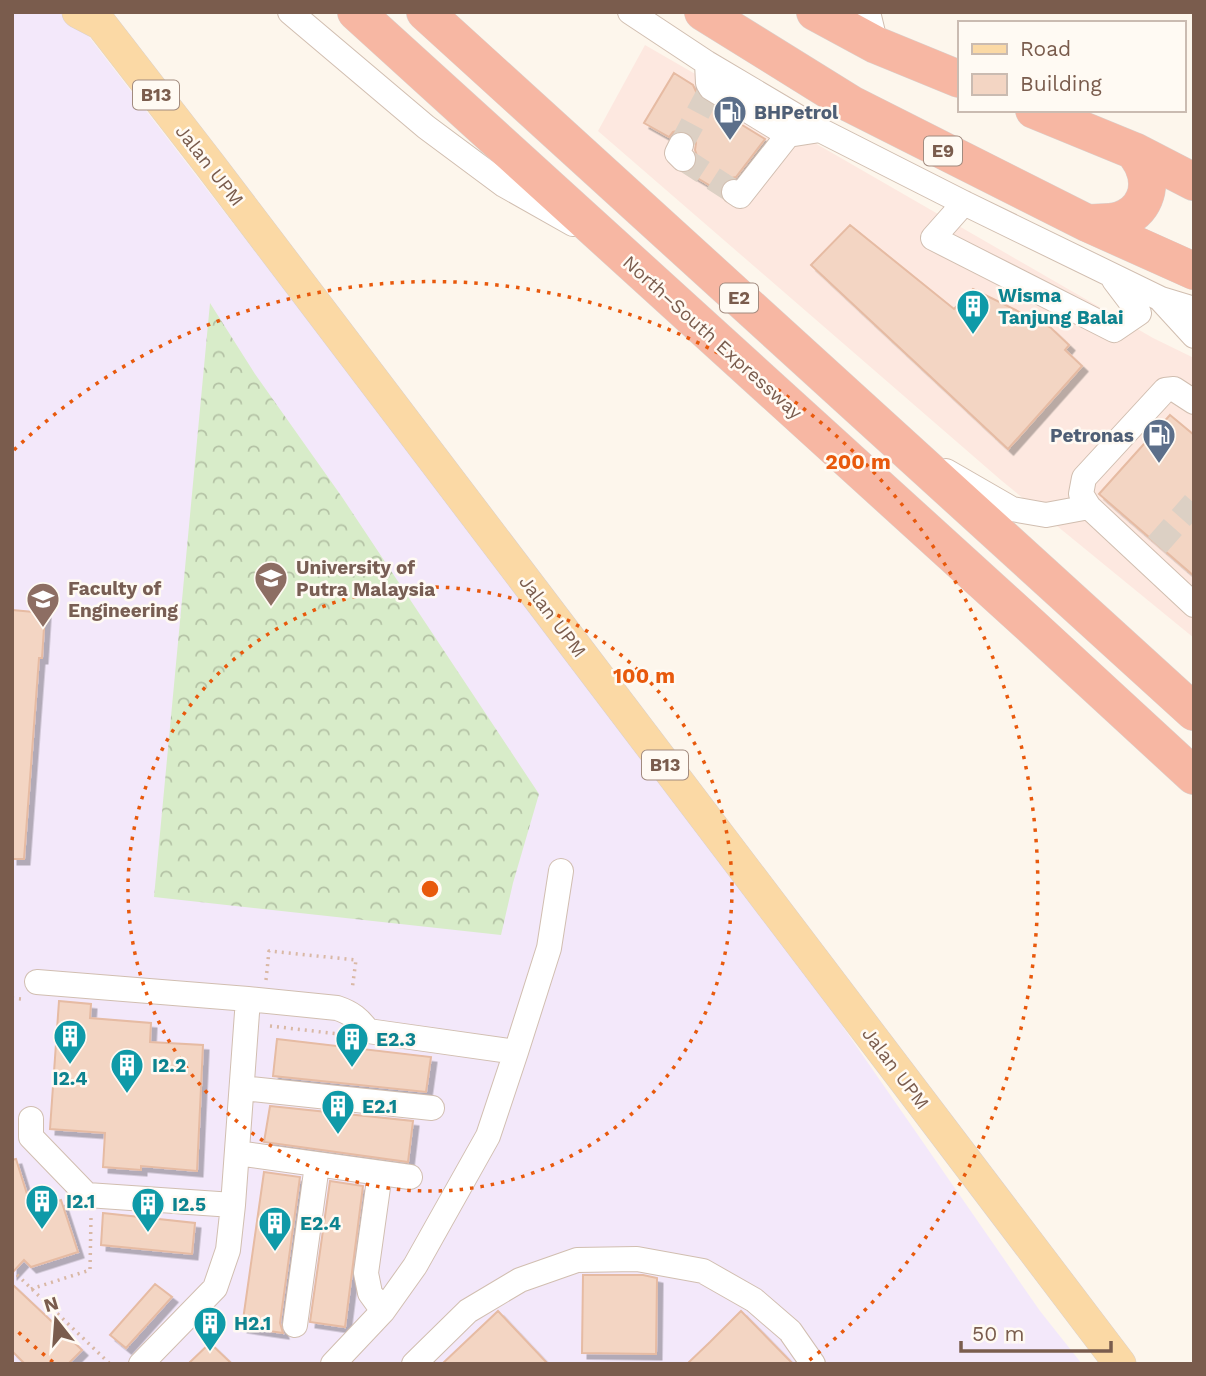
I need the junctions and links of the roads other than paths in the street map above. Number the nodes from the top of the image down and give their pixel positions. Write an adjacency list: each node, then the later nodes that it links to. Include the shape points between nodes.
1 (290, 12): 19 (street, via 426,127 504,185)
2 (356, 12): 19 (highway, North–South Expressway / E2)
3 (425, 12): 26 (highway, E2)
4 (630, 12): 9 (street)
5 (703, 12): 18 (highway, E9, via 851,104)
6 (815, 12): 8 (highway)
7 (93, 16): 49 (main road, Jalan UPM / B13)
8 (872, 29): 10 (highway)
9 (707, 63): 12 (street); 13 (street, via 710,91)
10 (958, 78)
11 (1039, 112): 14 (highway)
12 (820, 130): 13 (street); 17 (street)
13 (788, 135): 16 (street, via 740,196)
14 (1135, 151): 15 (highway); 18 (highway, via 1144,167 1145,201 1136,212 1119,220)
15 (1194, 182)
16 (734, 192)
17 (964, 203): 21 (street); 21 (street, via 933,239 1114,330 1139,313)
18 (1087, 223): 20 (highway, E9)
19 (613, 247): 30 (highway, North–South Expressway / E2)
20 (1194, 271)
21 (1111, 275): 22 (street)
22 (1161, 299): 23 (street); 24 (street)
23 (1194, 309)
24 (1194, 336)
25 (1194, 402): 27 (street, via 1174,389 1159,395 1084,478 1081,494)
26 (903, 446): 27 (street, via 1012,509 1046,515); 29 (highway, E2)
27 (1089, 507): 28 (street, via 1150,552)
28 (1194, 605)
29 (1194, 712)
30 (1194, 776)
31 (561, 871): 34 (street, via 549,948)
32 (37, 982): 33 (street)
33 (248, 999): 34 (street, via 337,1008 360,1019 368,1031); 35 (street)
34 (516, 1052): 43 (street, via 488,1136 415,1266)
35 (242, 1088): 36 (street); 38 (street)
36 (432, 1108)
37 (31, 1119): 42 (street, via 31,1136 87,1195)
38 (237, 1153): 39 (street); 42 (street)
39 (317, 1165): 40 (street); 44 (street)
40 (380, 1173): 41 (street); 43 (street, via 366,1273 370,1293)
41 (410, 1177)
42 (233, 1205): 45 (street, via 228,1250 215,1288)
43 (383, 1311): 46 (street)
44 (295, 1325)
45 (147, 1362)
46 (333, 1364)
47 (414, 1364): 48 (street, via 468,1311 520,1280 577,1260 637,1259 703,1271 754,1300 790,1331)
48 (813, 1364)
49 (1120, 1364)

